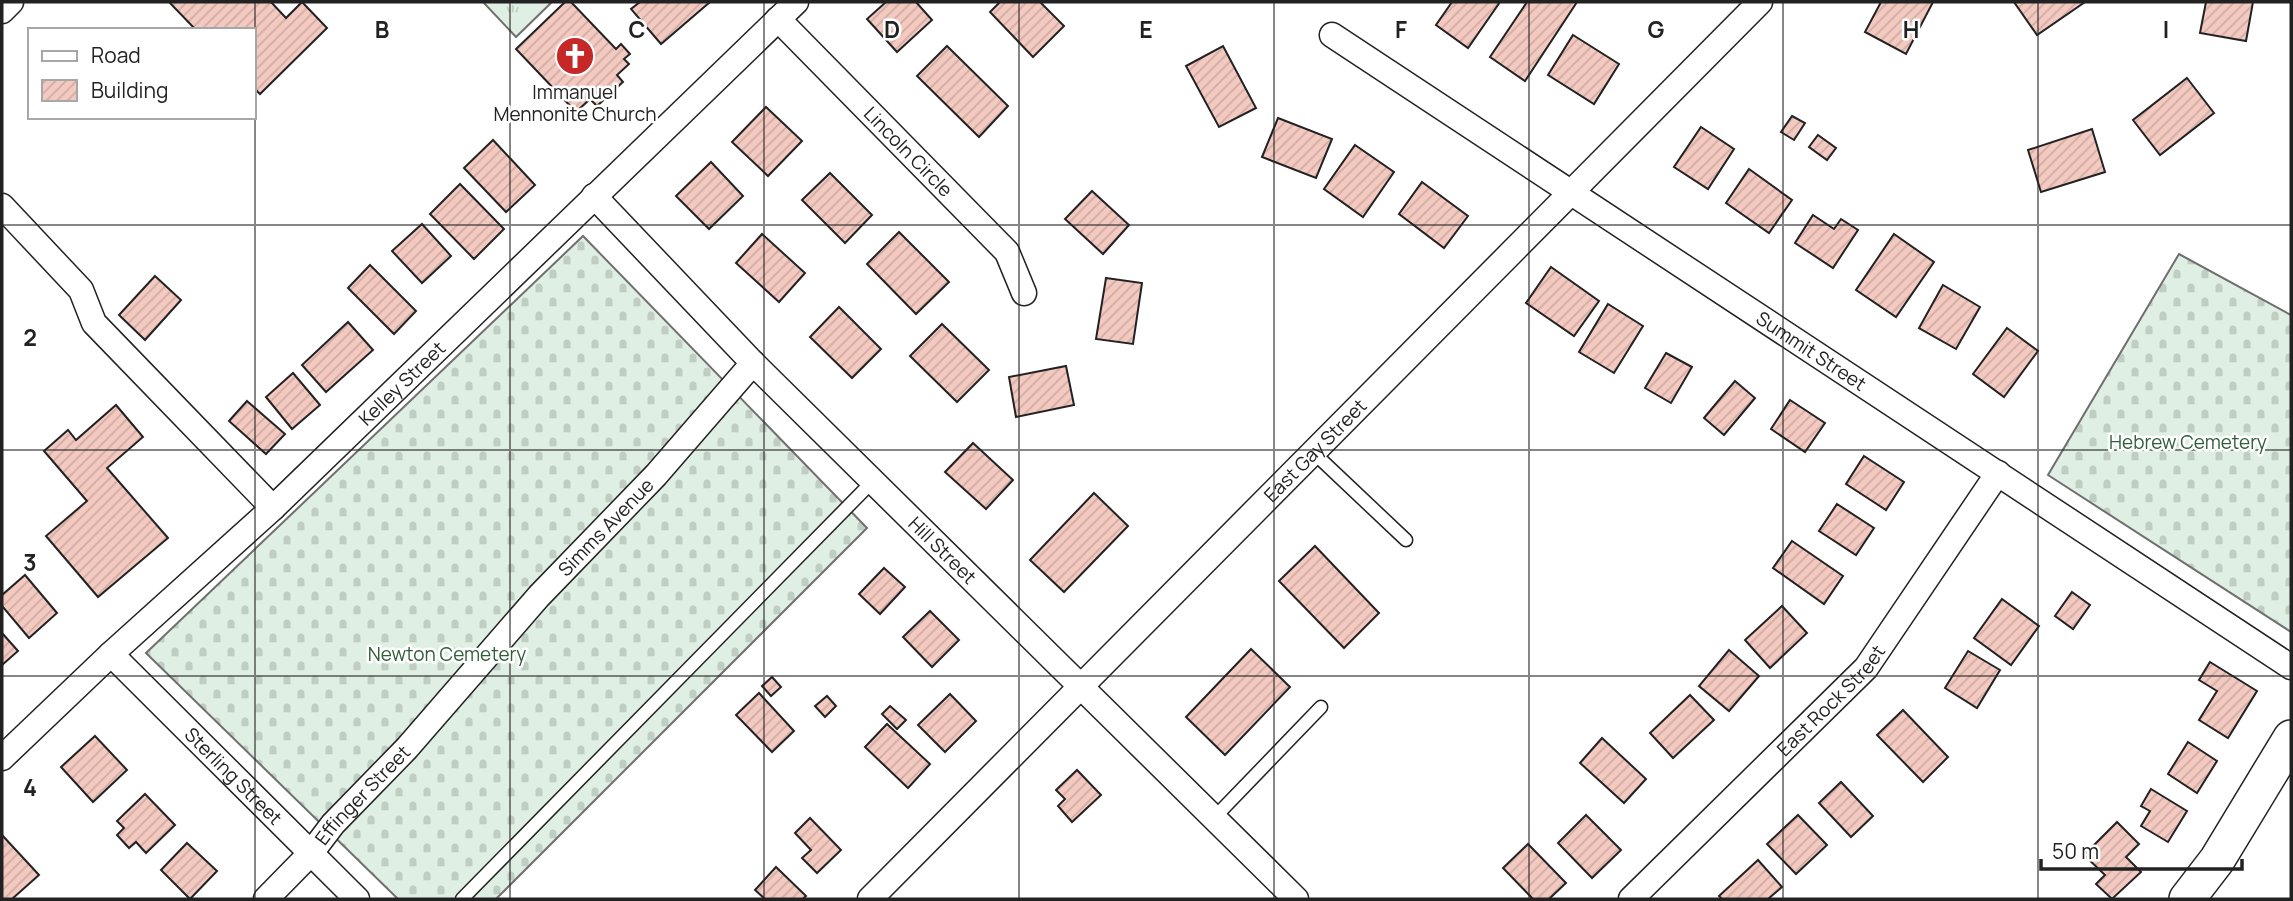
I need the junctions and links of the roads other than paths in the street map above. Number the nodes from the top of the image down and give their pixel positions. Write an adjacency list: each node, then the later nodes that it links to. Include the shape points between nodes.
1 (11, 2): 4 (street)
2 (796, 2): 5 (street, Kelley Street)
3 (1760, 2): 7 (street, East Gay Street)
4 (2, 11)
5 (778, 19): 8 (street, Kelley Street); 10 (street, Lincoln Circle, via 1007,252)
6 (1332, 35): 7 (street, Summit Street)
7 (1573, 192): 12 (street, East Gay Street); 13 (street, Summit Street)
8 (594, 196): 11 (street, Hill Street); 15 (street, Kelley Street)
9 (2, 206): 15 (street, via 81,290 94,323)
10 (1024, 293)
11 (753, 363): 14 (street, Hill Street); 20 (street, Simms Avenue)
12 (1314, 453): 16 (lane); 19 (street, East Gay Street)
13 (1998, 473): 18 (street, Summit Street); 31 (street, East Rock Street, via 1866,668)
14 (873, 481): 19 (street, Hill Street); 28 (lane)
15 (272, 508): 17 (street, Kelley Street)
16 (1406, 540)
17 (111, 654): 23 (street, Kelley Street); 25 (street, Sterling Street)
18 (2291, 667)
19 (1081, 685): 24 (street, Hill Street); 29 (street, East Gay Street)
20 (458, 689): 25 (street, Effinger Street, via 333,824)
21 (1321, 707): 24 (lane)
22 (2291, 738): 32 (street, via 2217,860)
23 (2, 758)
24 (1214, 818): 30 (street, Hill Street)
25 (312, 853): 26 (street, Effinger Street); 27 (street, Sterling Street)
26 (266, 899)
27 (357, 899)
28 (462, 899)
29 (870, 899)
30 (1296, 899)
31 (1631, 899)
32 (2187, 899)

